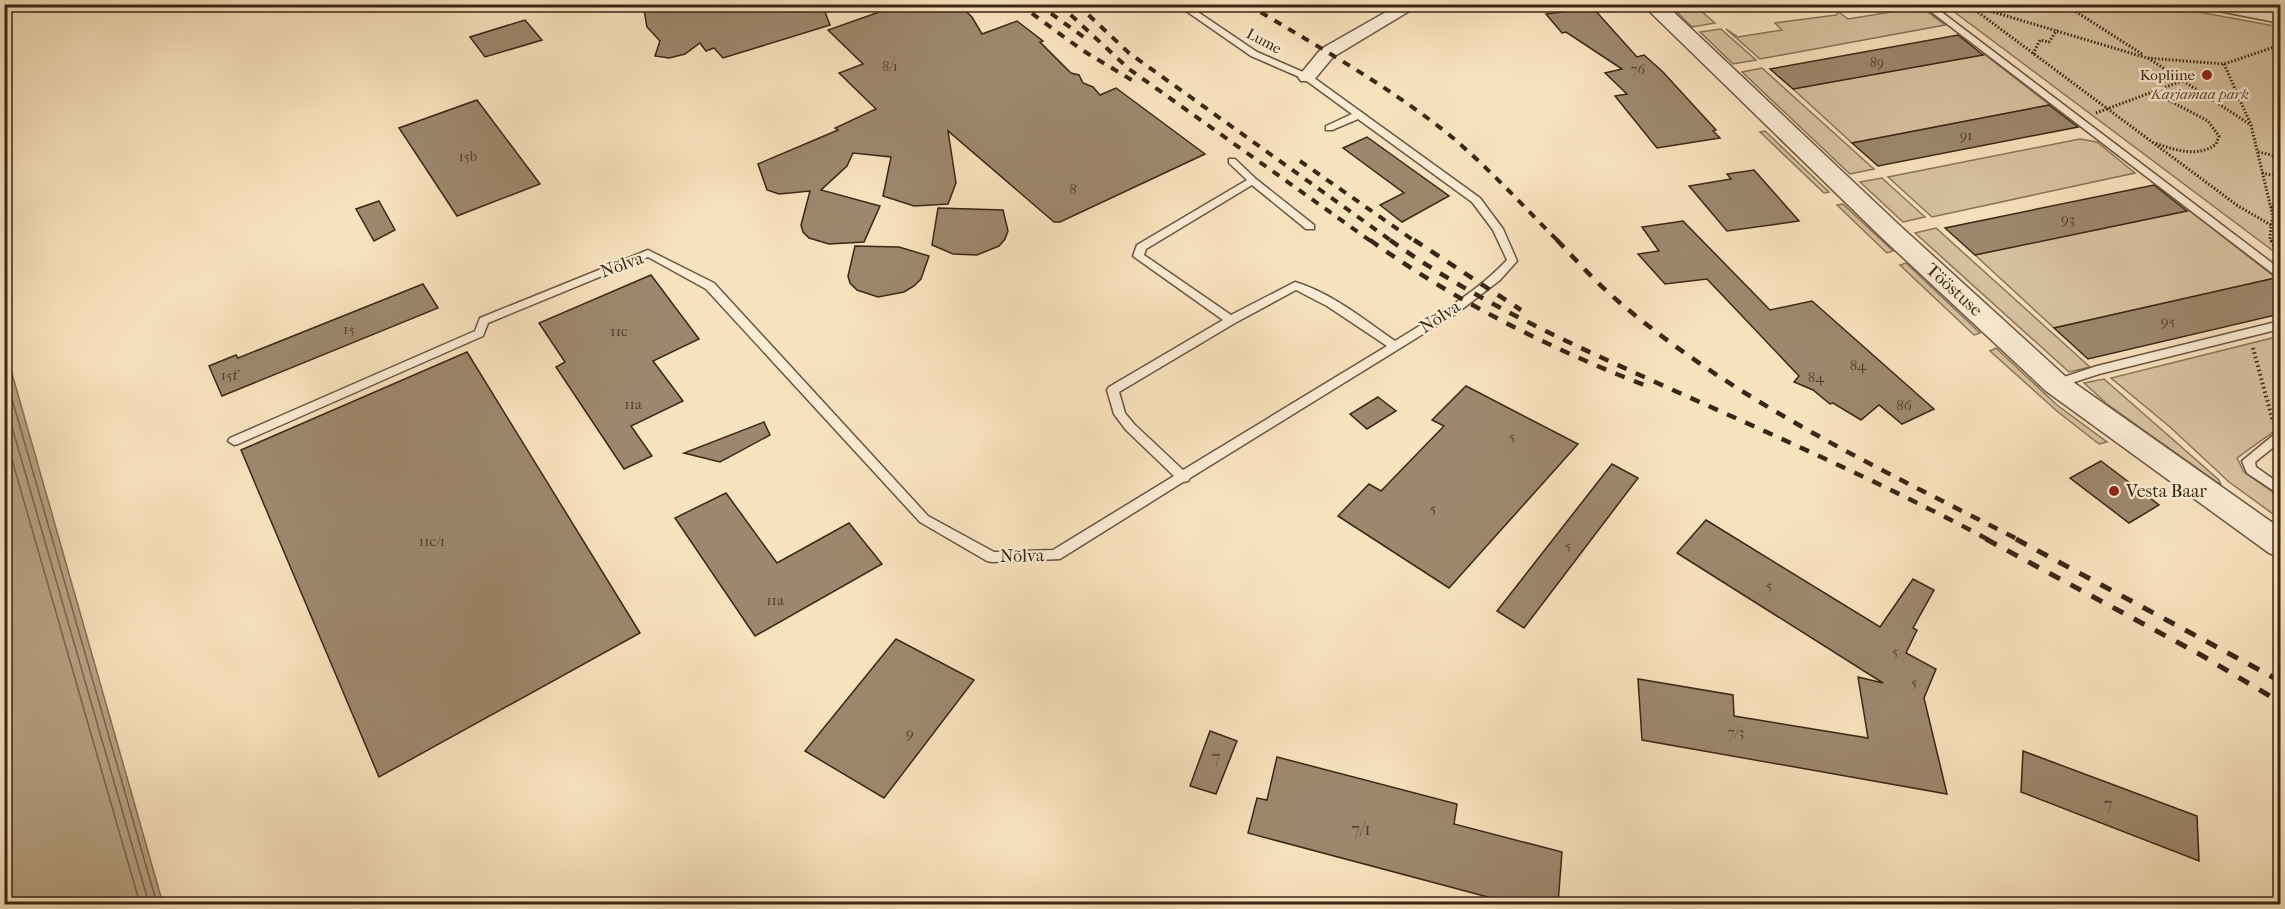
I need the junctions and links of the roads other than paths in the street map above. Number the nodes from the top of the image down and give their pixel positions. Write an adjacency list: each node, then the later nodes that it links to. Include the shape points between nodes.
1 (1180, 4): 7 (lane, Lume, via 1254,54)
2 (1413, 4): 7 (street, via 1327,53)
3 (1652, 4): 17 (street, Tööstuse)
4 (1925, 4): 13 (lane)
5 (2209, 4): 6 (street)
6 (2280, 18)
7 (1307, 77): 8 (lane, Nõlva)
8 (1359, 115): 9 (lane); 16 (lane, Nõlva, via 1476,200 1498,229 1512,261 1475,295)
9 (1329, 128)
10 (1232, 161): 11 (lane)
11 (1253, 181): 12 (lane); 14 (lane, via 1141,247 1138,256)
12 (1310, 227)
13 (2280, 274)
14 (1231, 320): 16 (lane, via 1295,286); 20 (lane, via 1113,390 1120,414 1130,427)
15 (2280, 325): 17 (lane, via 2097,370)
16 (1395, 346): 20 (lane, Nõlva)
17 (2056, 384): 22 (street, Tööstuse)
18 (2279, 437): 21 (lane, via 2248,461 2251,470)
19 (234, 441): 20 (lane, Nõlva, via 479,333 484,321 648,253 710,286 924,519 992,558 1055,555)
20 (1184, 478)
21 (2280, 490)
22 (2280, 544)

